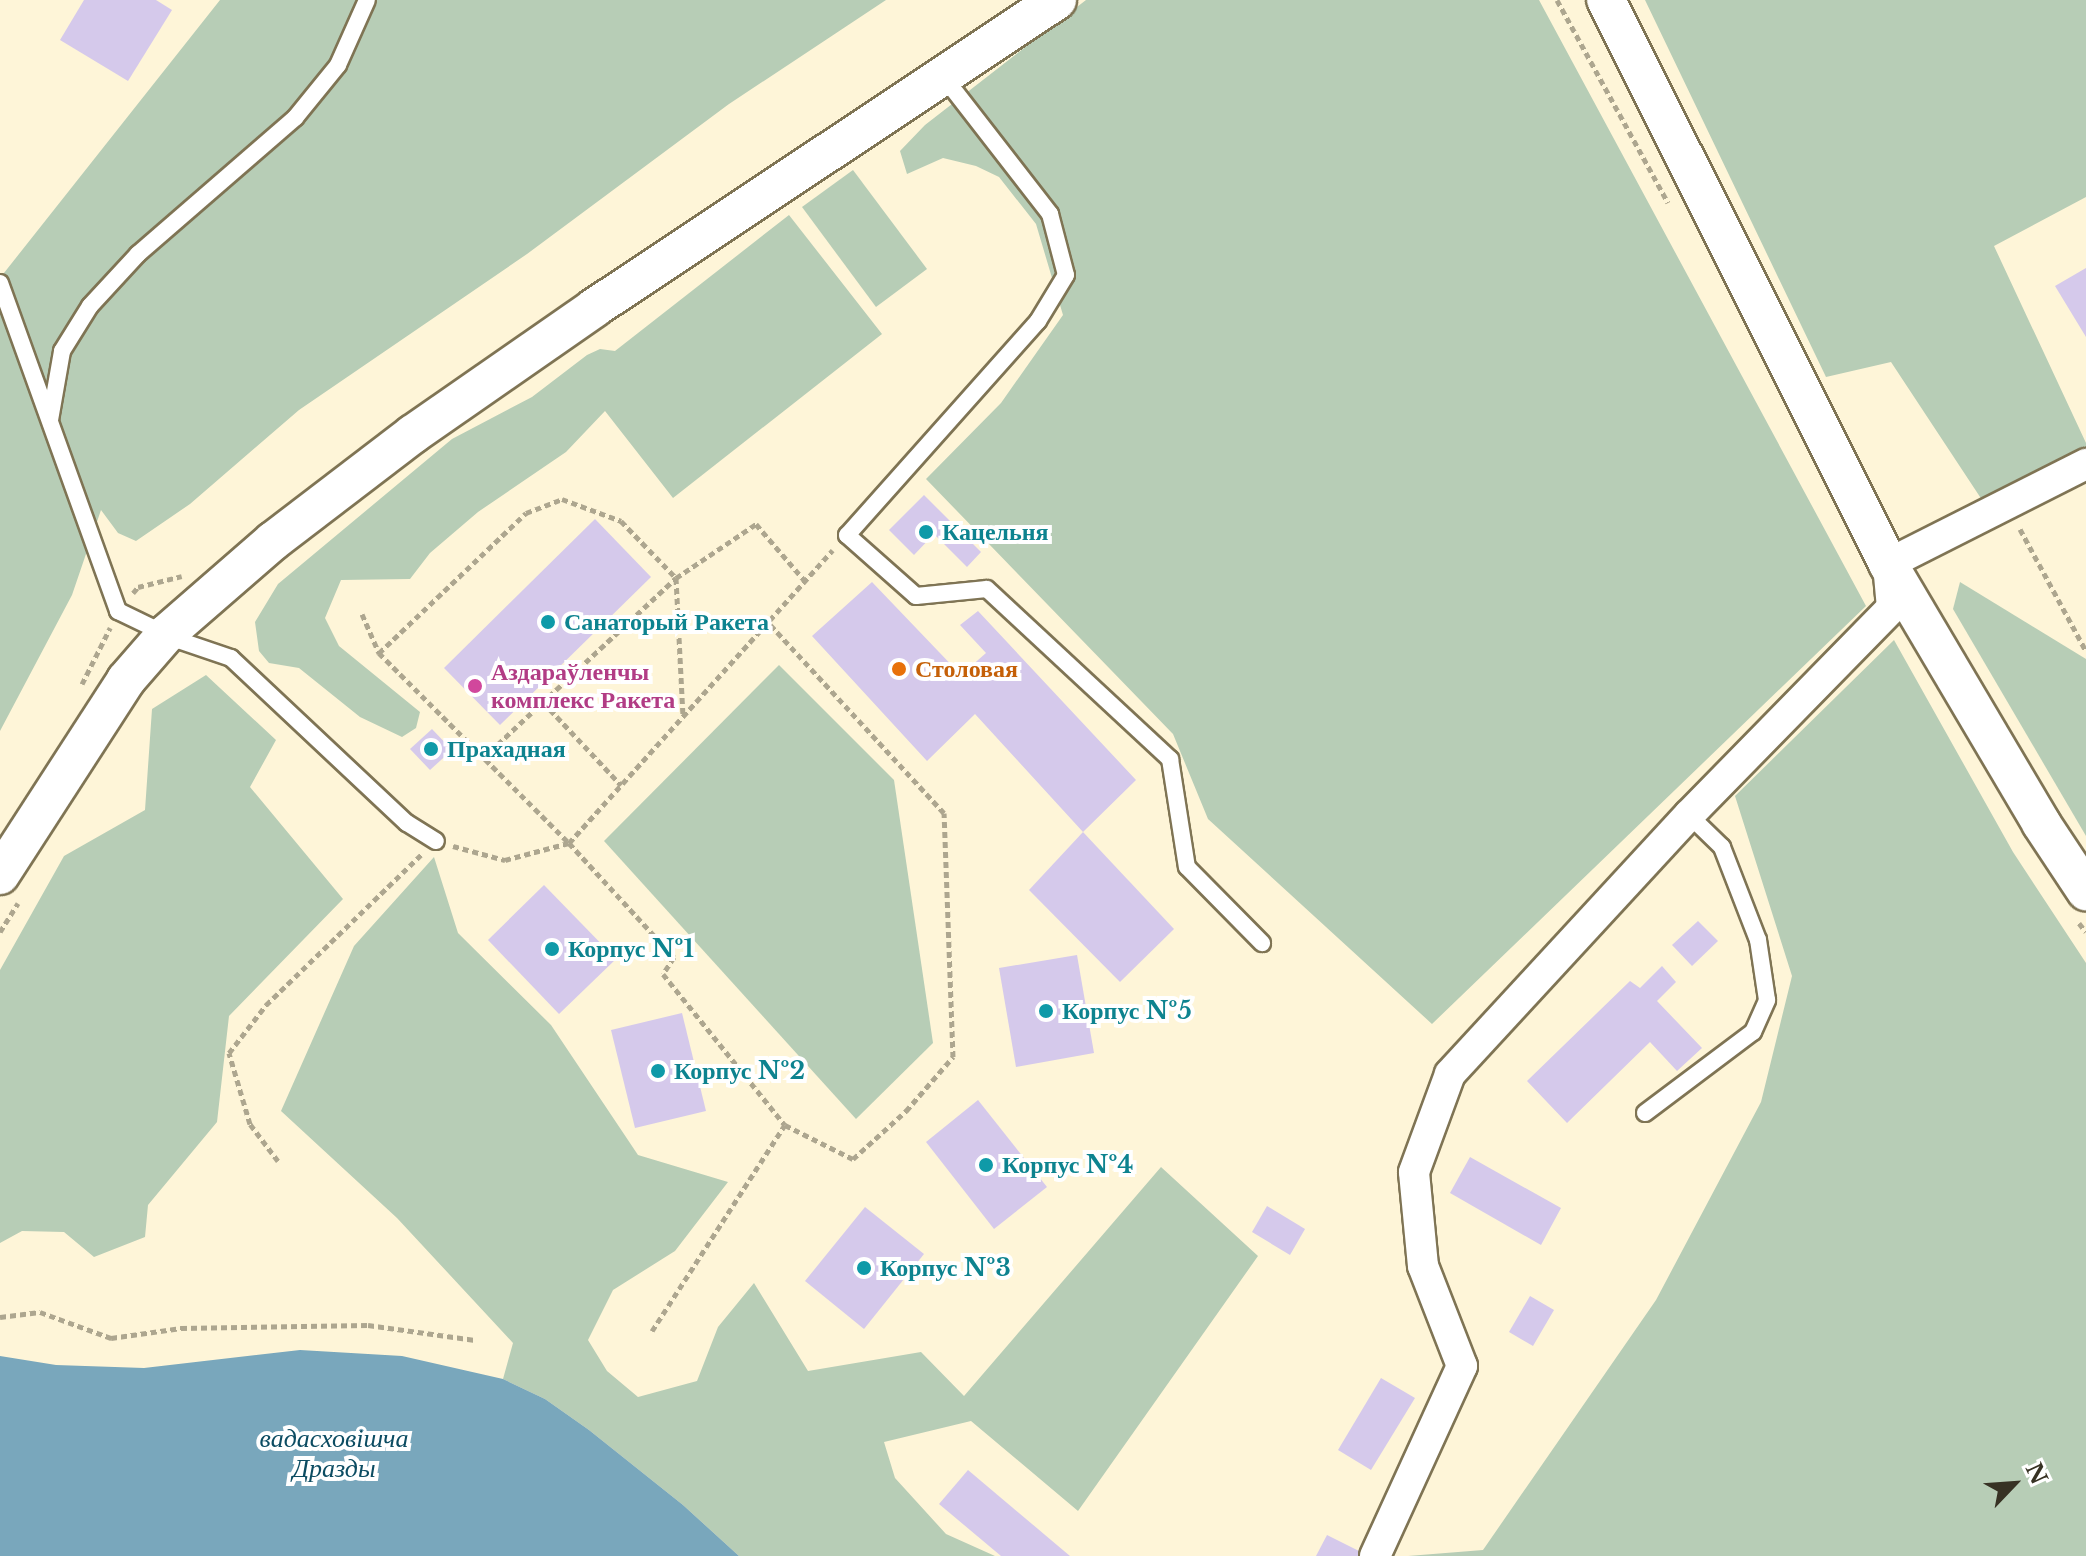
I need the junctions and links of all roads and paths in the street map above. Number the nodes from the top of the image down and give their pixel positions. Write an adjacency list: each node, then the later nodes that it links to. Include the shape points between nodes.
1 (367, 0): 6 (lane, via 338,65 295,118 138,254 90,306 62,351)
2 (1057, 0): 4 (street)
3 (1606, 0): 10 (street)
4 (943, 76): 9 (lane, via 1050,214 1066,275 1038,321); 15 (street, via 413,434 273,541)
5 (0, 283): 6 (lane)
6 (50, 422): 15 (lane, via 118,611)
7 (2086, 464): 8 (street)
8 (2006, 504): 10 (street); 16 (path)
9 (847, 535): 12 (path); 27 (lane, via 916,596 987,589 1170,759 1187,867)
10 (1888, 564): 22 (street, via 1892,608); 26 (street)
11 (676, 578): 12 (path, via 756,524); 17 (path, via 621,521 562,499 526,513); 18 (path); 19 (path)
12 (805, 581): 14 (path)
13 (362, 614): 17 (path)
14 (768, 622): 19 (path); 29 (path, via 944,813 953,1057 906,1111 853,1159)
15 (166, 634): 23 (lane, via 231,658 407,823); 25 (street, via 126,680)
16 (2086, 651)
17 (379, 653): 20 (path)
18 (543, 702): 20 (path); 21 (path)
19 (683, 717): 21 (path)
20 (483, 758): 24 (path)
21 (621, 785): 24 (path)
22 (1689, 815): 28 (lane, via 1722,847 1758,940 1767,1000 1753,1032); 34 (street, via 1450,1074 1414,1172 1423,1266 1462,1366)
23 (436, 841): 24 (path, via 505,860); 30 (path, via 266,1005 229,1053 250,1124)
24 (569, 843): 29 (path, via 674,957 663,974)
25 (0, 875)
26 (2086, 891)
27 (1262, 943)
28 (1645, 1113)
29 (785, 1125): 32 (path)
30 (278, 1161)
31 (0, 1317): 33 (path, via 40,1312 111,1338 181,1328 368,1325)
32 (652, 1331)
33 (475, 1340)
34 (1375, 1556)

